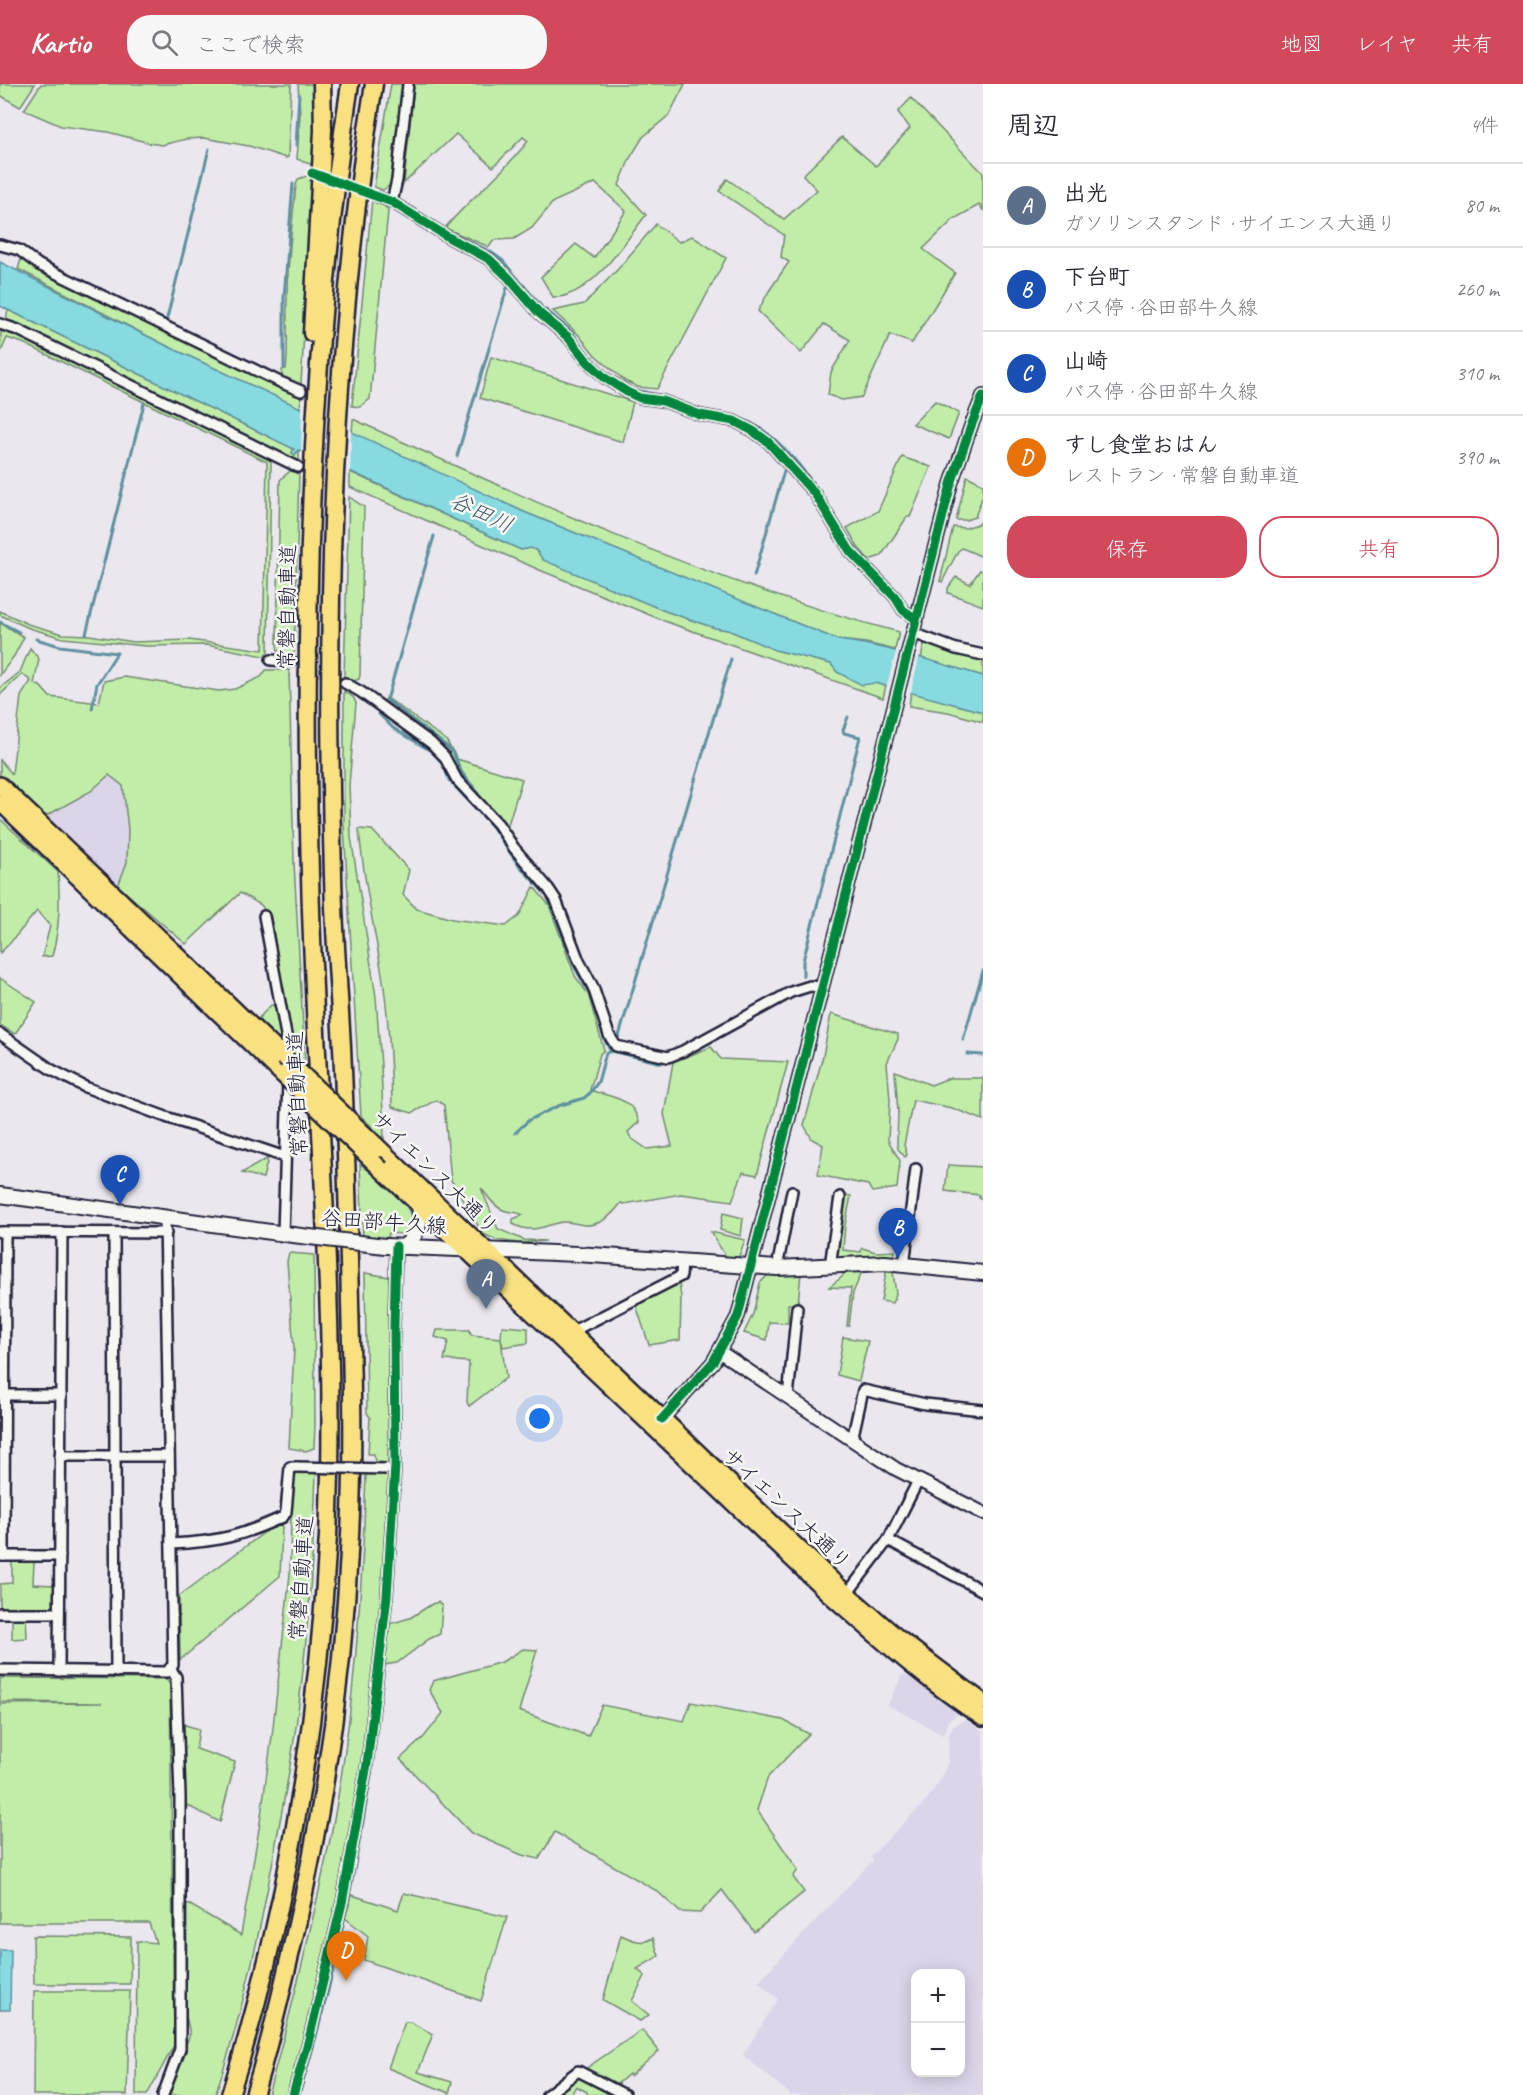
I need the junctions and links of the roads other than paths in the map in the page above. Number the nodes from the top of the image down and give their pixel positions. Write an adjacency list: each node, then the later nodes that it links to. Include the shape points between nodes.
1 (322, 84): 10 (highway)
2 (350, 84): 10 (highway)
3 (374, 84): 74 (highway, 常磐自動車道, via 350,275 339,414 330,729 352,1361 345,1623 320,1810 283,1987)
4 (408, 84): 6 (street)
5 (378, 197): 6 (street)
6 (392, 202): 12 (street, via 489,259 605,378 640,398 734,422 768,442 815,494 850,550 903,610)
7 (0, 245): 10 (street, via 19,250 39,265)
8 (0, 324): 11 (street)
9 (983, 396): 12 (street, via 951,484)
10 (309, 397): 11 (highway, 常磐自動車道)
11 (309, 463): 73 (highway, 常磐自動車道, via 310,880 329,1360 328,1533 309,1736 293,1833 259,1991)
12 (916, 619): 13 (street)
13 (913, 635): 14 (street); 21 (street)
14 (983, 655)
15 (271, 660): 16 (street)
16 (291, 662)
17 (345, 683): 21 (street, via 444,756 457,780 498,824 548,888 616,1046 668,1057 791,992)
18 (0, 785): 37 (main road, サイエンス大通り, bridge)
19 (0, 802): 28 (main road, サイエンス大通り, bridge)
20 (264, 916): 23 (street, via 286,1035 289,1095)
21 (822, 987): 40 (street)
22 (0, 1034): 23 (street, via 52,1070 85,1087)
23 (285, 1157): 34 (street)
24 (916, 1169): 39 (street)
25 (792, 1191): 42 (street)
26 (0, 1195): 29 (main road, 谷田部牛久線)
27 (840, 1197): 41 (street)
28 (419, 1205): 35 (main road, via 418,1230 411,1241); 36 (main road, サイエンス大通り)
29 (165, 1218): 33 (street); 34 (main road, 谷田部牛久線)
30 (2, 1232): 31 (street); 47 (street)
31 (62, 1232): 32 (street); 48 (street)
32 (114, 1233): 33 (street); 54 (street)
33 (166, 1233): 55 (street)
34 (288, 1234): 35 (main road, 谷田部牛久線, bridge)
35 (395, 1246): 36 (main road, 谷田部牛久線); 56 (street)
36 (466, 1249): 37 (main road, 谷田部牛久線); 71 (main road, サイエンス大通り, via 828,1593 897,1654)
37 (486, 1250): 38 (main road, 谷田部牛久線); 45 (main road, サイエンス大通り)
38 (682, 1260): 40 (main road, 谷田部牛久線); 45 (street, via 681,1276)
39 (904, 1265): 41 (main road, 谷田部牛久線); 43 (main road, 谷田部牛久線)
40 (750, 1266): 42 (main road, 谷田部牛久線); 46 (street, via 738,1316)
41 (830, 1266): 42 (main road, 谷田部牛久線)
42 (777, 1268)
43 (983, 1273)
44 (798, 1308): 49 (street)
45 (571, 1332): 51 (main road, サイエンス大通り)
46 (720, 1352): 49 (street); 51 (street)
47 (2, 1395): 48 (street); 61 (street)
48 (61, 1395): 53 (street)
49 (788, 1397): 52 (street)
50 (983, 1410): 52 (street, via 925,1404 863,1390)
51 (662, 1419): 64 (main road, サイエンス大通り)
52 (852, 1440): 57 (street)
53 (60, 1456): 54 (street); 62 (street)
54 (115, 1456): 55 (street); 70 (street)
55 (169, 1456): 60 (street)
56 (390, 1467): 60 (street, bridge, via 290,1467 284,1517 218,1541); 75 (street, via 387,1596 368,1764 342,1903)
57 (918, 1481): 58 (street); 59 (street)
58 (983, 1513)
59 (888, 1540): 63 (street); 64 (street)
60 (171, 1544): 67 (street)
61 (2, 1556): 62 (street)
62 (60, 1556): 66 (street)
63 (983, 1591)
64 (847, 1594): 71 (main road, サイエンス大通り)
65 (0, 1613): 66 (street)
66 (59, 1613): 69 (street)
67 (170, 1668): 70 (street, via 167,1672); 72 (street, via 176,1677 180,1797 180,2049)
68 (0, 1670): 69 (street)
69 (58, 1671): 70 (street)
70 (116, 1672)
71 (981, 1709)
72 (163, 2095)
73 (230, 2095)
74 (254, 2095)
75 (293, 2095)
76 (547, 2095): 77 (street, via 578,2070)
77 (625, 2095)

